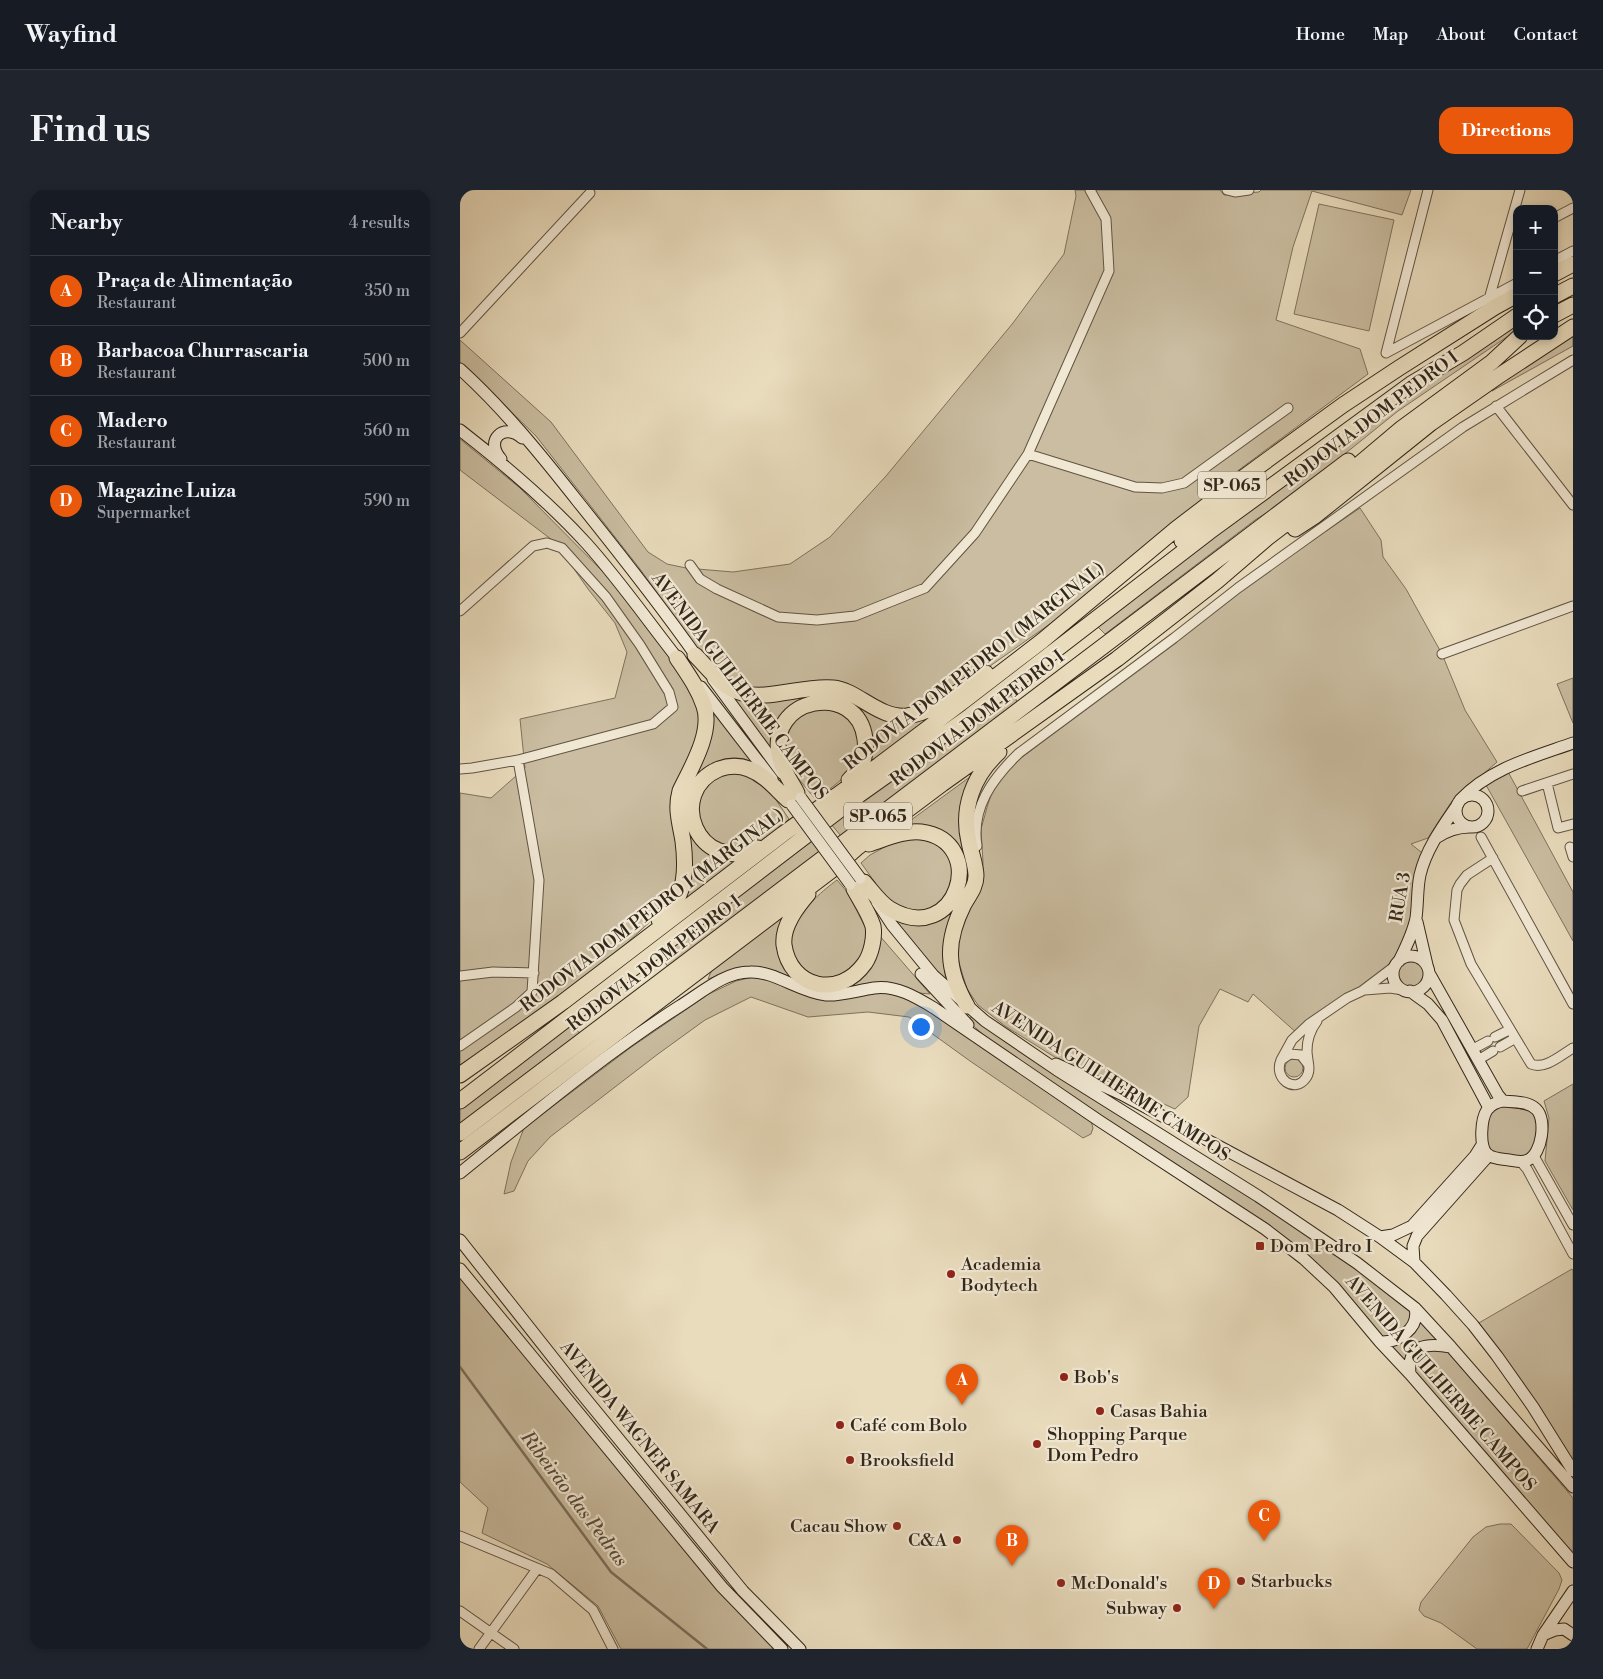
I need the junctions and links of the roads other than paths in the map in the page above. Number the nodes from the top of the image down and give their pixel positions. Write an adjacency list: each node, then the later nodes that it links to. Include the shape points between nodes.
1 (1090, 190): 32 (street, via 1106,219 1109,271)
2 (1227, 190): 3 (street)
3 (1249, 190)
4 (1428, 190): 17 (street, via 1386,353)
5 (1520, 190): 17 (street)
6 (590, 194): 22 (street)
7 (1573, 208): 8 (street)
8 (1558, 216)
9 (1573, 251): 10 (street)
10 (1558, 259)
11 (1573, 264): 12 (highway)
12 (1558, 272)
13 (1513, 285): 17 (street)
14 (1573, 286): 15 (highway)
15 (1556, 295)
16 (1513, 297): 27 (highway, RODOVIA DOM PEDRO I (MARGINAL) / SP-065)
17 (1489, 299)
18 (1573, 305): 19 (highway)
19 (1558, 313)
20 (1513, 319): 37 (highway, RODOVIA DOM PEDRO I / SP-065, via 1411,384)
21 (1573, 327): 36 (highway, via 1438,418 1315,516)
22 (460, 333)
23 (1513, 340): 94 (highway, RODOVIA DOM PEDRO I / SP-065, via 1400,418 1343,466)
24 (1515, 340): 36 (highway, via 1492,362 1402,428)
25 (1573, 360): 28 (street)
26 (460, 369): 31 (main road, AVENIDA GUILHERME CAMPOS)
27 (1341, 406): 37 (highway, via 1171,551); 40 (highway, RODOVIA DOM PEDRO I (MARGINAL) / SP-065, via 1176,529)
28 (1496, 406): 34 (street); 66 (street, via 1238,588 1019,754 993,781 981,804 976,822)
29 (1288, 408): 32 (street, via 1184,483 1162,488 1135,487)
30 (460, 430): 33 (main road, AVENIDA GUILHERME CAMPOS)
31 (540, 454): 33 (main road, via 520,436 508,432 498,434 494,447); 42 (main road, AVENIDA GUILHERME CAMPOS)
32 (1028, 454): 35 (street, via 975,533 925,588 855,616 817,620 778,617 716,589 700,578)
33 (510, 469): 43 (main road, AVENIDA GUILHERME CAMPOS, via 587,544)
34 (1573, 505)
35 (690, 565)
36 (1217, 581): 44 (highway, SP-065)
37 (1128, 594): 89 (highway, RODOVIA DOM PEDRO I / SP-065)
38 (1573, 606): 41 (street)
39 (460, 611): 46 (street, via 532,546 547,543 562,548 606,597 669,692 673,707 653,724)
40 (1042, 641): 42 (highway, via 978,677 938,705 904,716 868,705 835,688 742,693 719,680); 53 (highway, RODOVIA DOM PEDRO I (MARGINAL) / SP-065)
41 (1442, 654)
42 (695, 655): 52 (main road, AVENIDA GUILHERME CAMPOS)
43 (677, 658): 52 (main road, AVENIDA GUILHERME CAMPOS); 75 (highway, via 699,693 706,716 704,737 678,800 683,841 682,886 671,907 659,920)
44 (1035, 719): 61 (highway, SP-065); 66 (highway, via 987,763 970,795 966,830)
45 (1573, 743): 49 (main road, RUA 3)
46 (518, 760): 47 (street); 71 (street, via 539,880)
47 (460, 768)
48 (1573, 774): 50 (street)
49 (1491, 775): 54 (main road, RUA 3); 55 (main road, via 1485,791)
50 (1547, 783): 51 (street); 56 (street, via 1558,828)
51 (1522, 792)
52 (795, 799): 53 (highway, via 780,761 778,735 796,710 812,703 829,701 855,715 864,734 866,748 860,768); 58 (highway, via 760,774 734,766 708,775 696,790 691,805 696,830 703,841 717,851 747,853); 67 (main road, AVENIDA GUILHERME CAMPOS, bridge)
53 (828, 801): 58 (highway, RODOVIA DOM PEDRO I (MARGINAL) / SP-065)
54 (1459, 802): 55 (main road, via 1475,795 1481,797); 57 (main road, via 1456,814); 60 (main road, RUA 3)
55 (1487, 806): 57 (main road, via 1484,822)
56 (1573, 824)
57 (1470, 827): 60 (main road, via 1449,831)
58 (783, 834): 75 (highway, RODOVIA DOM PEDRO I (MARGINAL) / SP-065)
59 (1481, 837): 64 (street)
60 (1434, 840): 68 (main road, RUA 3, via 1420,874)
61 (858, 847): 65 (highway, SP-065); 67 (highway, via 921,832 946,843 954,853 960,876 951,902 941,912 918,919 903,916 889,908)
62 (1570, 847): 63 (street)
63 (1573, 857)
64 (1493, 858): 76 (street); 79 (street, via 1467,875 1460,884 1454,920 1471,964)
65 (832, 870): 67 (highway, via 802,901 787,927 784,944 789,961 800,974 822,986 846,982 858,973 868,958 873,927); 96 (highway, SP-065)
66 (976, 876): 77 (highway, via 973,890 951,935 949,955 958,990)
67 (857, 883): 77 (main road, AVENIDA GUILHERME CAMPOS, via 932,975); 83 (main road, AVENIDA GUILHERME CAMPOS, via 921,974 965,1023)
68 (1416, 917): 69 (main road, RUA 3); 70 (main road)
69 (1397, 964): 70 (main road, via 1411,956 1418,957); 73 (street); 74 (main road, via 1394,980)
70 (1428, 970): 74 (main road, via 1428,979 1421,988); 84 (main road)
71 (534, 973): 72 (street, via 493,972); 81 (street, via 532,992 516,1008)
72 (460, 976)
73 (1362, 991): 74 (street, via 1390,988); 78 (street)
74 (1407, 991): 93 (main road, via 1428,1004 1442,1020)
75 (563, 1002): 88 (highway, RODOVIA DOM PEDRO I (MARGINAL) / SP-065)
76 (1573, 1004)
77 (967, 1006): 85 (main road, AVENIDA GUILHERME CAMPOS)
78 (1319, 1018): 86 (street, via 1292,1040); 87 (street, via 1308,1041)
79 (1508, 1030): 80 (street); 84 (street, via 1491,1039)
80 (1514, 1039): 82 (street, via 1536,1067); 84 (street, via 1497,1049)
81 (460, 1046)
82 (1573, 1048)
83 (1000, 1052): 99 (main road, AVENIDA GUILHERME CAMPOS, via 914,996 894,989 877,988 828,995 796,987 763,973 749,972 719,981 626,1042); 107 (main road, AVENIDA GUILHERME CAMPOS, via 1304,1259 1334,1287)
84 (1476, 1054): 92 (main road)
85 (1035, 1056): 101 (main road, via 1121,1094 1338,1210); 106 (main road, AVENIDA GUILHERME CAMPOS, via 1258,1196 1357,1262)
86 (1281, 1060): 87 (street, via 1296,1054 1306,1059); 87 (street, via 1278,1066 1281,1078 1291,1084 1304,1080 1309,1071)
87 (1308, 1064)
88 (460, 1075)
89 (490, 1078): 90 (highway); 91 (highway, RODOVIA DOM PEDRO I / SP-065)
90 (460, 1096)
91 (460, 1101)
92 (1503, 1101): 93 (main road); 97 (main road, via 1531,1105 1540,1114 1541,1132)
93 (1489, 1108): 95 (main road, via 1485,1113 1481,1139)
94 (460, 1133)
95 (1485, 1150): 98 (main road, via 1494,1158); 101 (main road, via 1475,1156 1412,1226 1393,1236); 104 (main road, via 1417,1236 1413,1246)
96 (460, 1152)
97 (1534, 1156): 98 (main road); 100 (street)
98 (1521, 1162): 103 (street)
99 (463, 1171)
100 (1573, 1225)
101 (1380, 1236): 104 (main road)
102 (460, 1240): 124 (main road, AVENIDA WAGNER SAMARA, via 743,1591)
103 (1573, 1254)
104 (1414, 1262): 110 (main road, via 1473,1325 1497,1356)
105 (460, 1270): 123 (main road, AVENIDA WAGNER SAMARA, via 722,1587)
106 (1415, 1308): 107 (main road, via 1414,1324 1407,1332 1398,1340); 108 (main road, AVENIDA GUILHERME CAMPOS)
107 (1380, 1342): 109 (main road, AVENIDA GUILHERME CAMPOS)
108 (1451, 1347): 109 (main road, via 1428,1344 1420,1348 1411,1356); 111 (main road, AVENIDA GUILHERME CAMPOS)
109 (1410, 1374): 113 (main road, AVENIDA GUILHERME CAMPOS)
110 (1573, 1471)
111 (1573, 1487)
112 (460, 1536): 114 (street)
113 (1573, 1562)
114 (537, 1568): 117 (street); 122 (street, via 552,1574 593,1610)
115 (1573, 1591): 118 (main road)
116 (460, 1611): 117 (street)
117 (490, 1633): 120 (street); 121 (street)
118 (1543, 1635): 119 (main road, via 1564,1629); 125 (main road)
119 (1573, 1635)
120 (479, 1649)
121 (514, 1649)
122 (613, 1649)
123 (782, 1649)
124 (800, 1649)
125 (1537, 1649)

